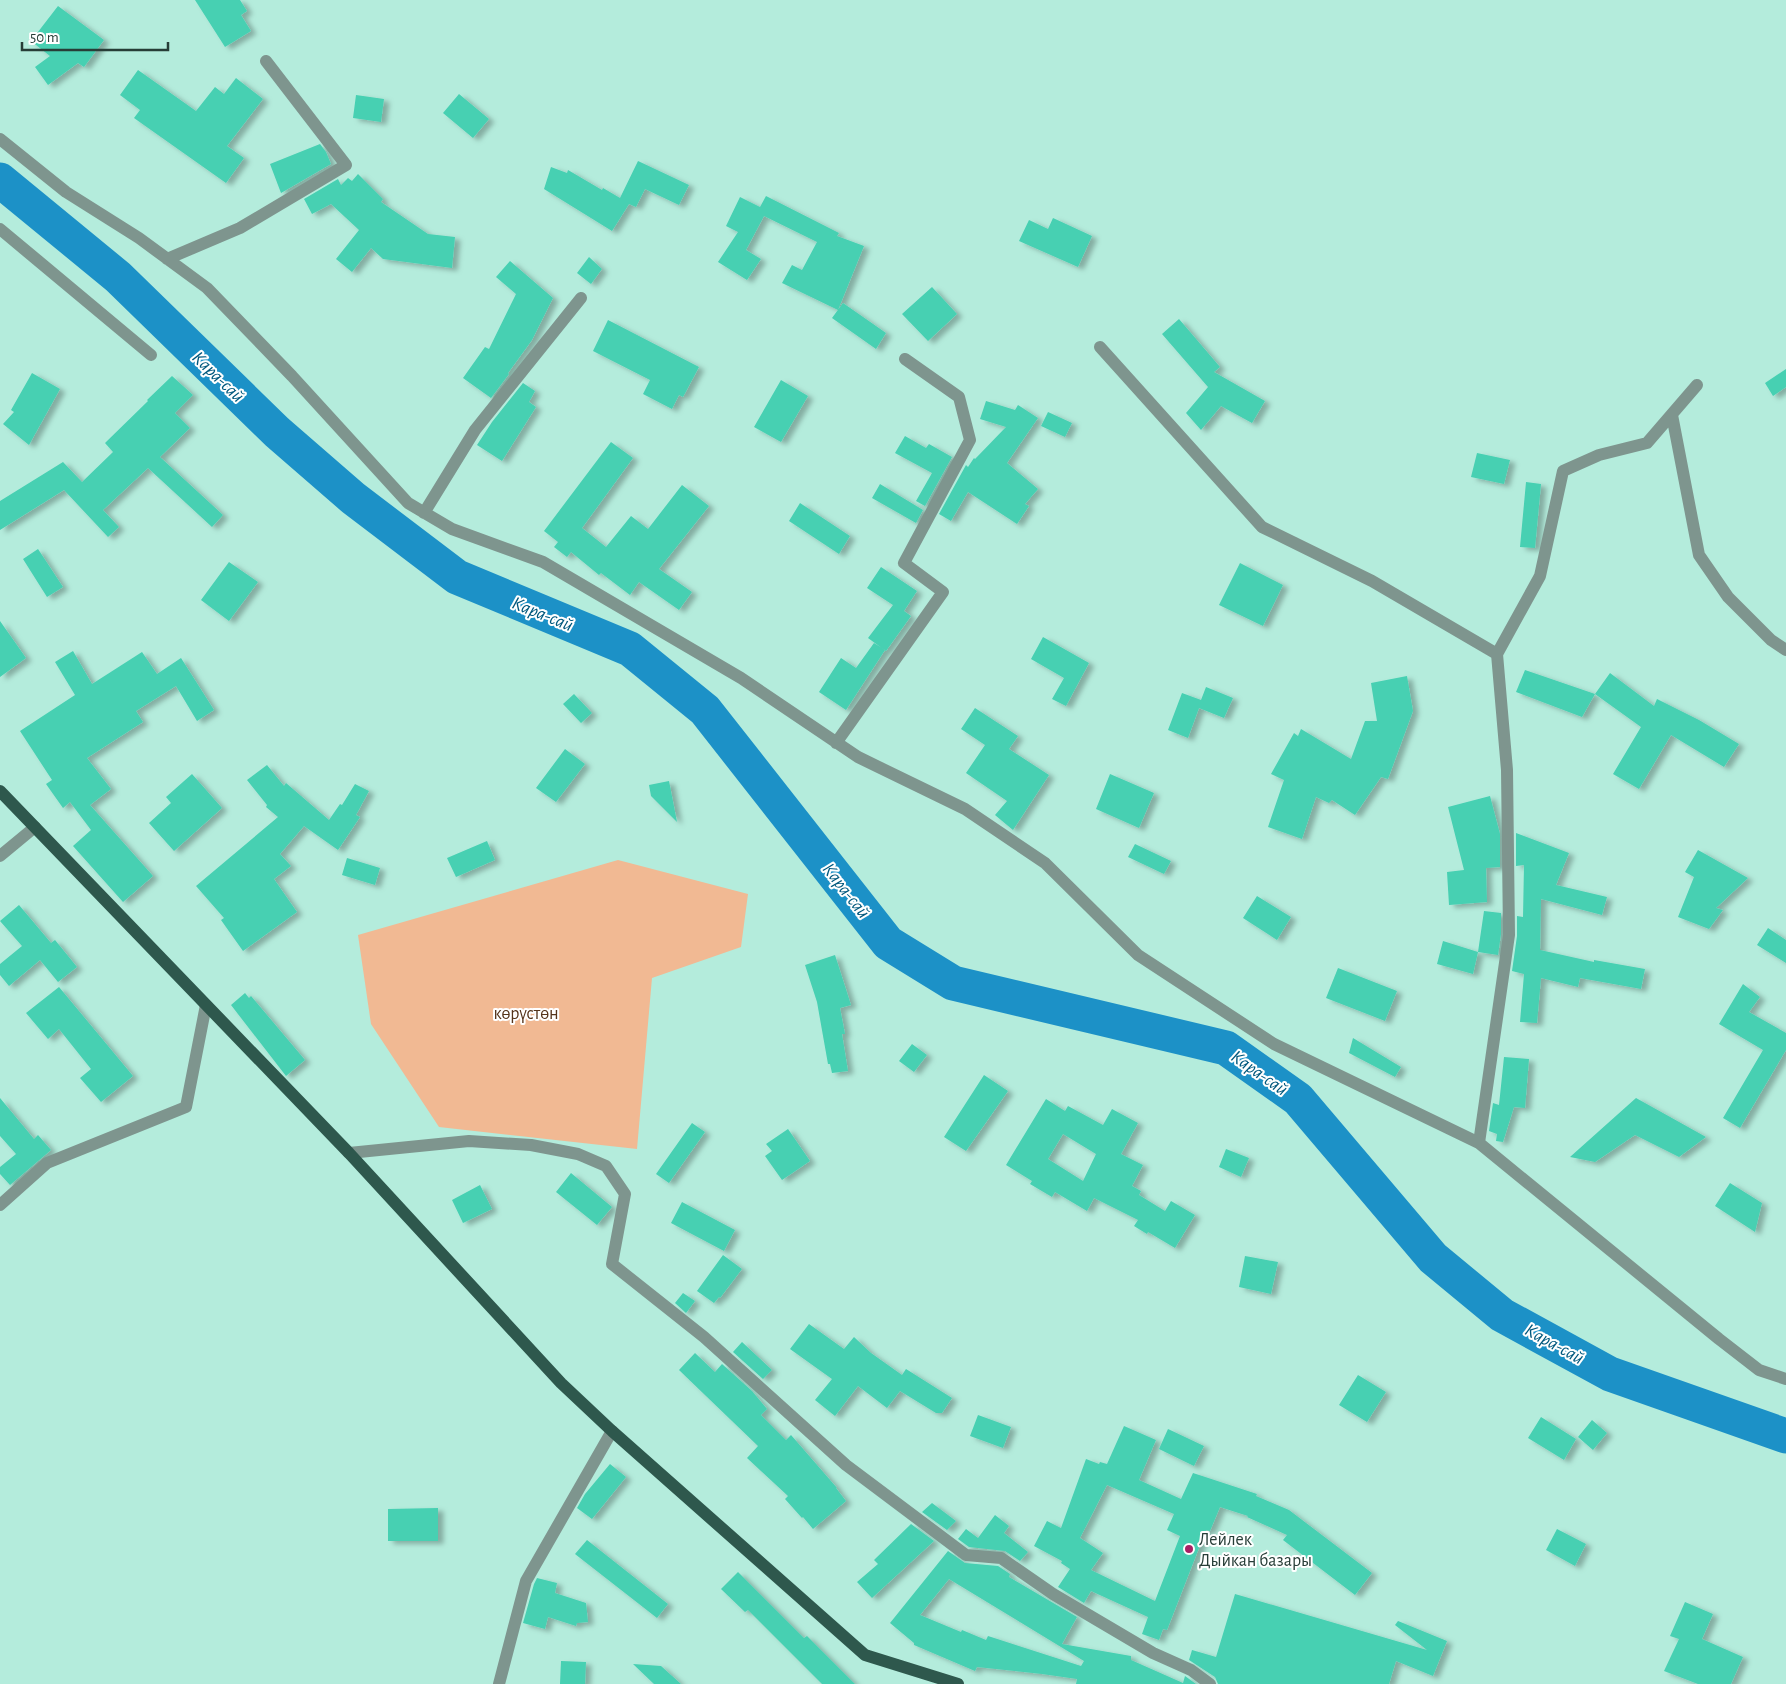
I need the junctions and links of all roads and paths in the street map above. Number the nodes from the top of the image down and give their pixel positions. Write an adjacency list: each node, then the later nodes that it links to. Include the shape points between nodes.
1 (266, 61): 4 (street, via 346,165 240,228)
2 (0, 139): 4 (street, via 66,192)
3 (0, 230): 7 (street)
4 (167, 259): 11 (street, via 207,288 408,503)
5 (581, 298): 11 (street, via 475,430)
6 (1100, 347): 13 (street, via 1262,527 1372,581)
7 (151, 355)
8 (905, 359): 14 (street, via 959,397 970,440 904,563 942,592)
9 (1697, 385): 10 (street)
10 (1672, 415): 12 (street, via 1699,555 1728,597 1771,640); 13 (street, via 1647,443 1599,455 1563,471 1540,576)
11 (424, 513): 14 (street, via 452,529 543,562 741,678)
12 (1786, 650)
13 (1497, 654): 19 (street, via 1507,770 1509,935)
14 (836, 743): 19 (street, via 965,809 1045,863 1138,956 1274,1044)
15 (0, 791): 16 (main road)
16 (35, 827): 17 (street); 18 (main road)
17 (0, 856)
18 (206, 1005): 20 (main road); 21 (street, via 186,1107 47,1163)
19 (1479, 1143): 22 (street, via 1727,1346 1759,1370)
20 (349, 1153): 23 (main road, via 562,1383); 26 (street, via 469,1141 531,1145 578,1154 606,1166 625,1194 612,1264 704,1337 846,1465 966,1555 1001,1558 1053,1594 1153,1652 1191,1670)
21 (0, 1205)
22 (1786, 1380)
23 (612, 1431): 24 (street, via 526,1581); 25 (main road, via 865,1655)
24 (499, 1684)
25 (958, 1684)
26 (1210, 1684)

